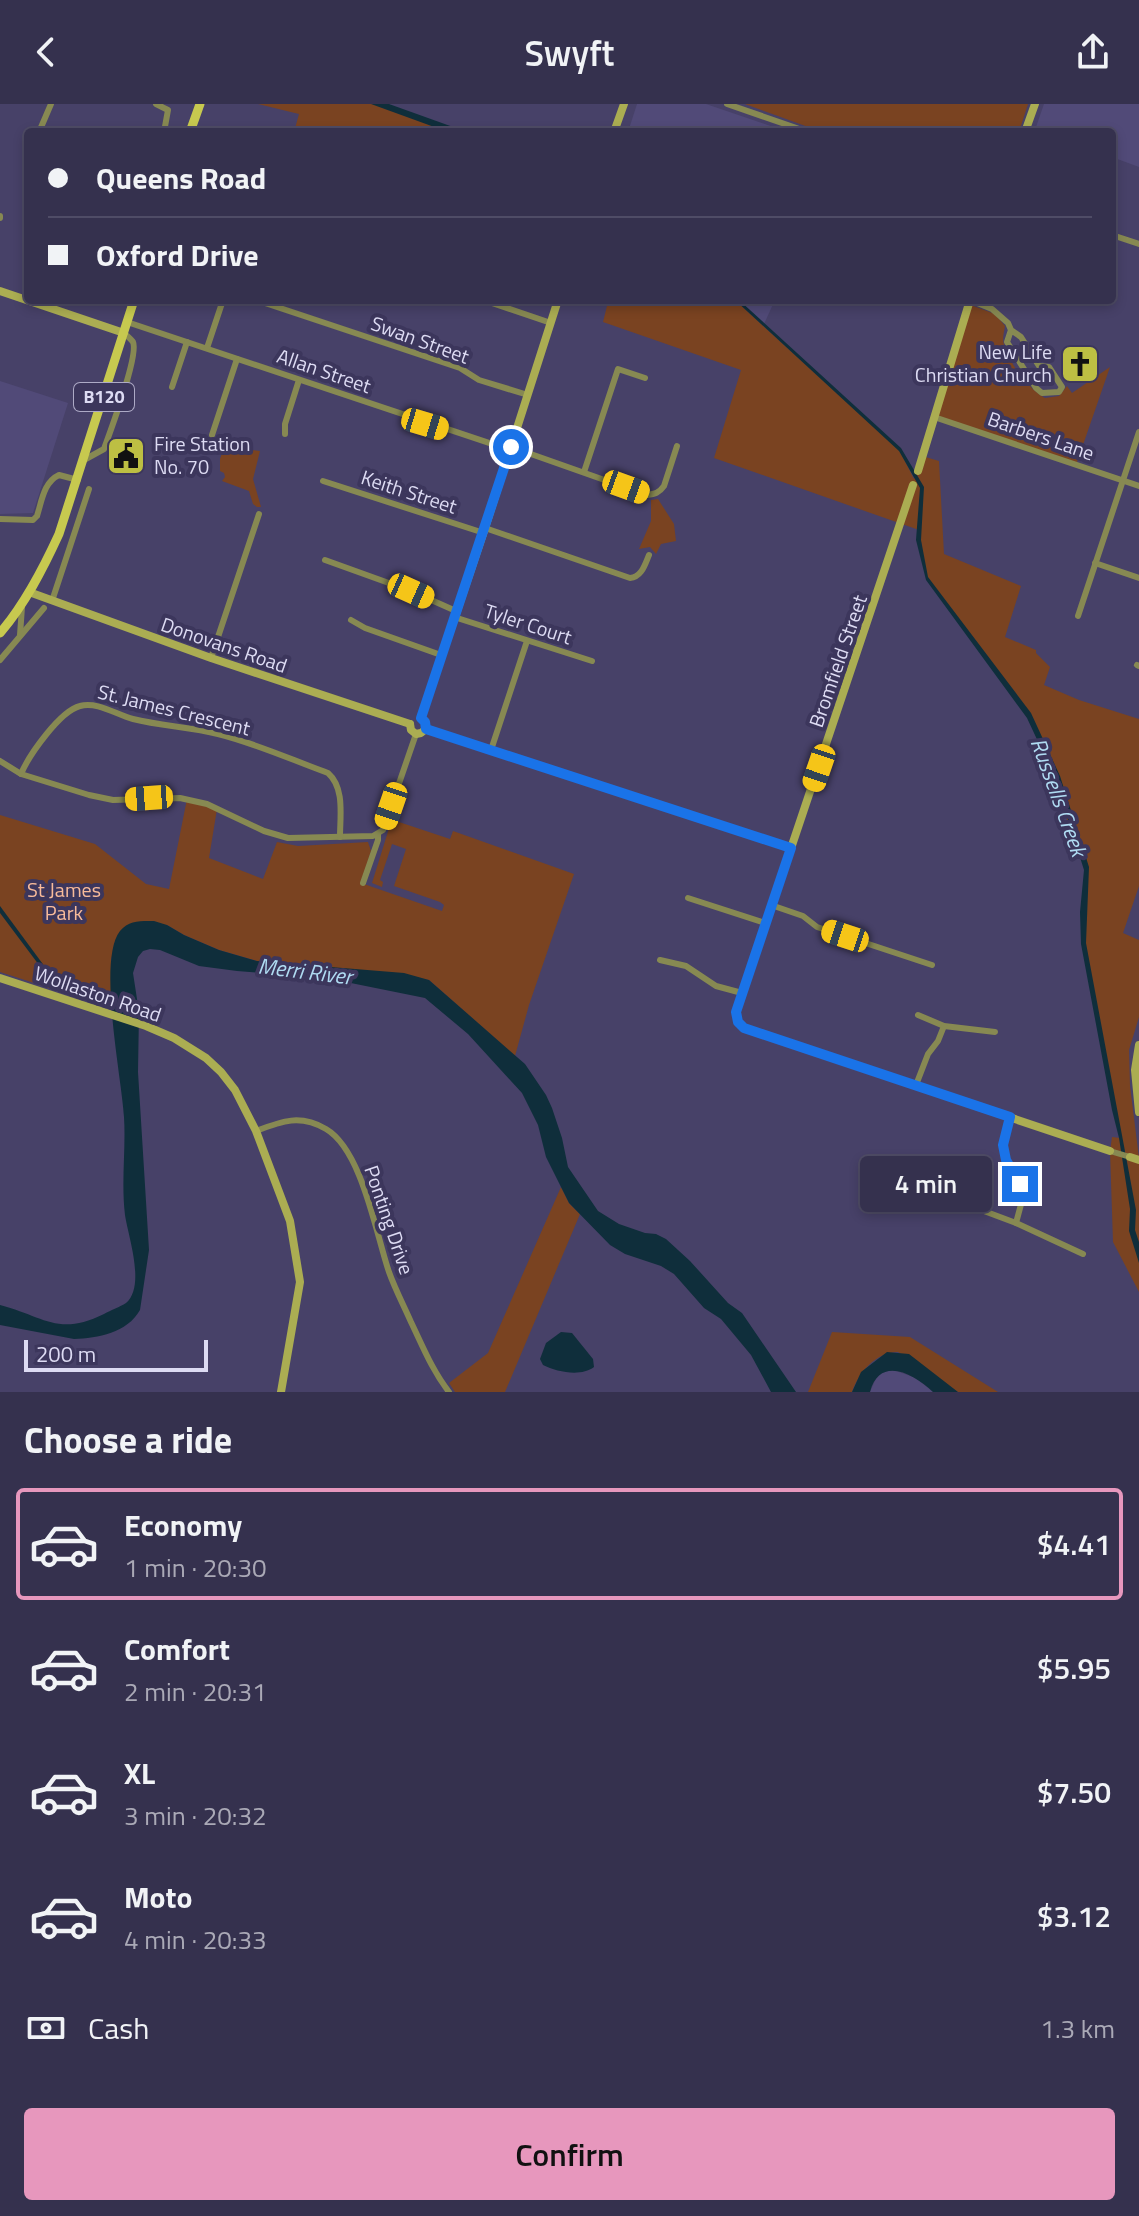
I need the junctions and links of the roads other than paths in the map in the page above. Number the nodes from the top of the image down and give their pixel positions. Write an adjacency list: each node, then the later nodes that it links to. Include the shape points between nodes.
1 (51, 104): 7 (street)
2 (156, 104): 8 (street, via 168,110)
3 (200, 104): 9 (main road)
4 (624, 104): 10 (street)
5 (727, 104): 11 (street)
6 (1035, 104): 12 (street)
7 (41, 128)
8 (165, 128)
9 (191, 128)
10 (615, 128)
11 (796, 128)
12 (1026, 128)
13 (1116, 236): 14 (street)
14 (1139, 244)
15 (0, 291): 16 (street)
16 (24, 299)
17 (38, 304): 28 (street)
18 (133, 304): 25 (main road, B120)
19 (222, 304): 30 (street)
20 (268, 304): 37 (street, Swan Street)
21 (495, 304): 26 (street)
22 (557, 304): 26 (street)
23 (969, 304): 38 (street, Bromfield Street)
24 (980, 304): 27 (street)
25 (127, 322): 28 (main road, B120); 29 (street, Allan Street)
26 (551, 323): 37 (street)
27 (1011, 330): 32 (street); 33 (street, via 1007,342)
28 (124, 333): 44 (main road, B120); 44 (street, via 135,353 104,449)
29 (187, 342): 30 (street, Allan Street); 36 (street)
30 (207, 348): 31 (street, Allan Street)
31 (237, 359): 35 (street, Allan Street); 41 (street)
32 (1039, 366): 33 (street); 33 (street, via 1049,367 1061,382 1059,392 1042,393)
33 (1028, 375)
34 (645, 378): 46 (street, via 618,369)
35 (299, 380): 40 (street); 43 (street, Allan Street)
36 (172, 387)
37 (528, 395): 43 (street)
38 (933, 417): 45 (street, Bromfield Street); 49 (street, Barbers Lane)
39 (1139, 432): 49 (street)
40 (285, 434)
41 (211, 435)
42 (677, 446): 46 (street, Allan Street, via 664,486 654,494)
43 (511, 449): 46 (street, Allan Street); 55 (street)
44 (84, 460): 47 (main road, B120)
45 (918, 471): 50 (street, Bromfield Street)
46 (584, 472)
47 (78, 480): 54 (street, via 52,478 33,520); 60 (main road, B120, via 59,534)
48 (323, 481): 55 (street, Keith Street)
49 (1123, 481): 51 (street, Barbers Lane); 58 (street)
50 (913, 485): 83 (street, Bromfield Street)
51 (1139, 486)
52 (89, 489): 61 (street)
53 (259, 514): 71 (street)
54 (0, 519)
55 (484, 530): 56 (street, Keith Street, via 630,578 640,573); 64 (street)
56 (649, 555)
57 (325, 560): 64 (street, Tyler Court, via 411,591)
58 (1095, 563): 59 (street); 65 (street)
59 (1139, 578)
60 (29, 592): 61 (street, Donovans Road); 62 (main road, B120)
61 (52, 601): 71 (street, Donovans Road)
62 (22, 603): 67 (main road, B120); 68 (street)
63 (44, 608): 68 (street)
64 (455, 614): 69 (street, Tyler Court); 70 (street)
65 (1078, 616)
66 (351, 620): 70 (street)
67 (0, 633)
68 (20, 638): 72 (street)
69 (527, 641): 73 (street, Tyler Court); 78 (street)
70 (441, 655): 74 (street)
71 (211, 658): 75 (street, Donovans Road)
72 (0, 660)
73 (592, 661)
74 (421, 718): 75 (street); 76 (street)
75 (410, 724): 77 (street)
76 (426, 729): 77 (street); 78 (street)
77 (416, 734): 81 (street)
78 (491, 750): 83 (street)
79 (0, 761): 80 (street)
80 (21, 774): 82 (street, via 113,800 180,798 207,804 288,838); 82 (street, St. James Crescent, via 42,739 71,709 92,705 227,737 328,773 339,795)
81 (381, 832): 82 (street); 84 (street)
82 (340, 837)
83 (791, 848): 86 (street, Bromfield Street)
84 (363, 883)
85 (688, 898): 87 (street)
86 (771, 905): 87 (street, Bromfield Street); 89 (street, via 817,927)
87 (765, 923): 91 (street, Bromfield Street)
88 (660, 960): 91 (street, via 686,966 716,986)
89 (932, 965)
90 (0, 978): 99 (street, Wollaston Road, via 146,1026 191,1048 221,1072)
91 (742, 993): 96 (street, Bromfield Street, via 736,1012 744,1028)
92 (918, 1015): 93 (street)
93 (944, 1026): 94 (street); 96 (street)
94 (995, 1032)
95 (1139, 1045): 97 (street)
96 (916, 1085): 98 (street)
97 (1139, 1112)
98 (1010, 1117): 100 (street); 103 (street, via 1003,1145 1023,1197)
99 (256, 1131): 105 (street, Ponting Drive, via 283,1120 301,1120 340,1141 366,1195 389,1272); 106 (street, Wollaston Road, via 290,1221 300,1282)
100 (1110, 1151): 101 (street)
101 (1134, 1159)
102 (954, 1189): 103 (street, via 968,1205)
103 (1016, 1223): 104 (street)
104 (1083, 1254)
105 (441, 1382): 107 (street); 108 (street, Ponting Drive)
106 (281, 1392)
107 (437, 1392)
108 (449, 1392)

